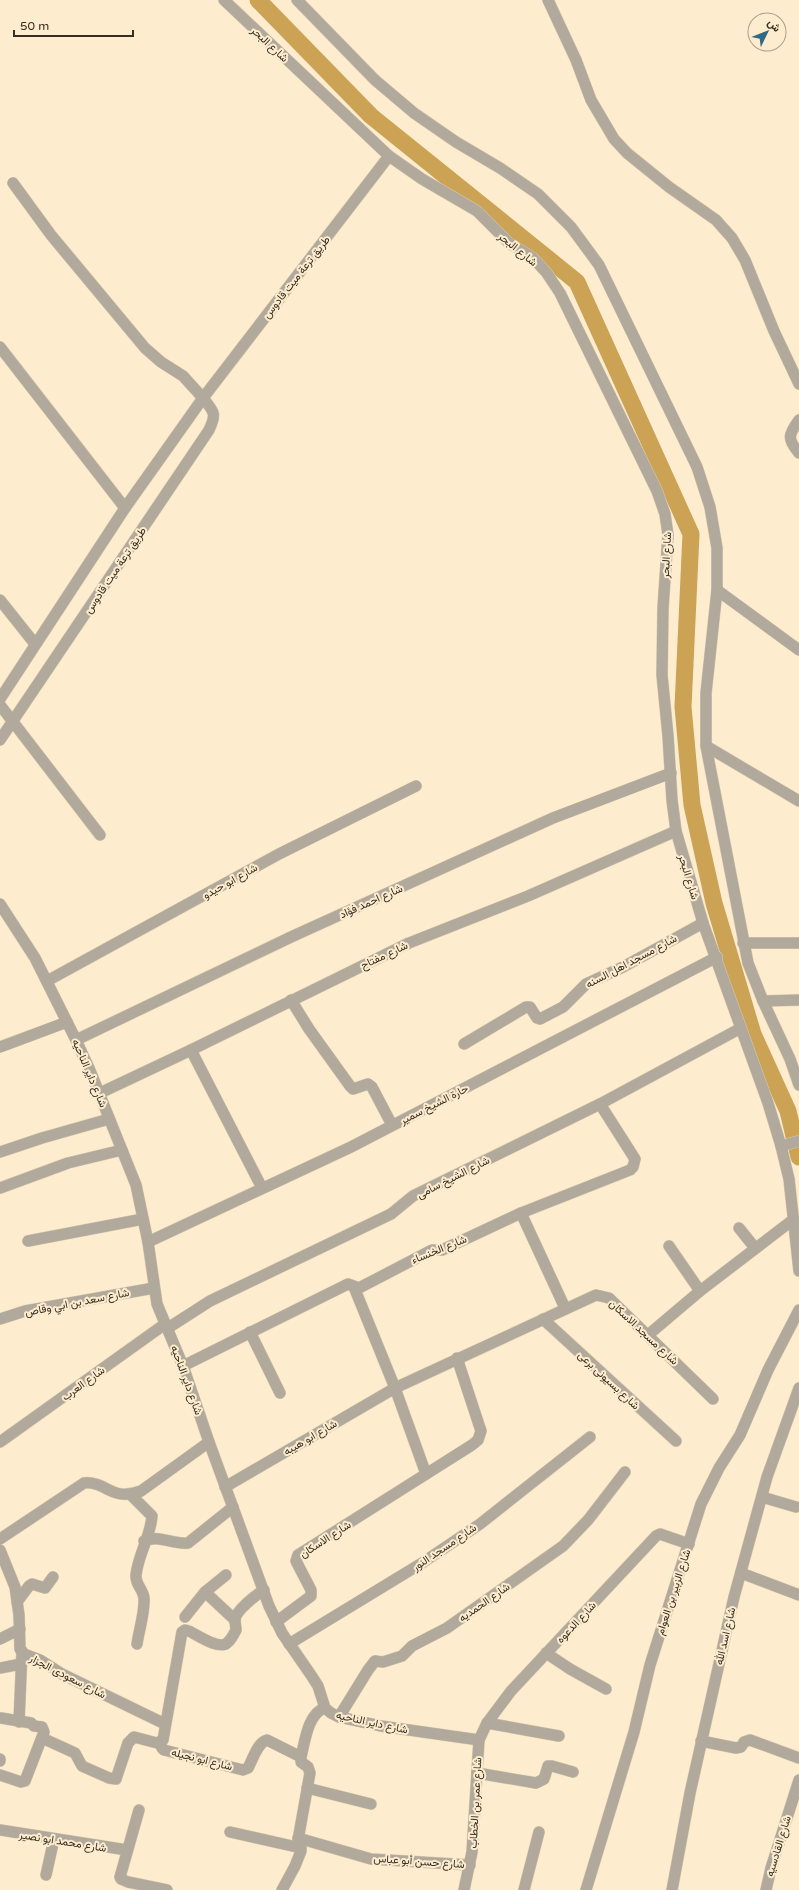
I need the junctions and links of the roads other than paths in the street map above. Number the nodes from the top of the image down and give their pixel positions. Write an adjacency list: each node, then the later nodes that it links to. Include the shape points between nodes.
1 (224, 0): 4 (street, شارع البحر)
2 (297, 0): 12 (street, via 375,80 414,113 538,194 572,227 599,265 697,467 710,507 716,548)
3 (548, 0): 7 (street, via 576,60 591,100 614,139 669,187 716,220 732,238 745,260)
4 (389, 156): 8 (street, طريق ترعة ميت قادوس); 21 (street, شارع البحر, via 478,212 509,243 533,258 546,272 560,293 657,491 665,514 668,535 662,675)
5 (13, 183): 8 (street, via 56,241 145,348 183,376)
6 (2, 354): 11 (street)
7 (799, 384)
8 (203, 398): 11 (street, طريق ترعة ميت قادوس); 18 (street, طريق ترعة ميت قادوس, via 215,418 209,430)
9 (799, 420): 10 (street, via 790,431 790,442)
10 (799, 453)
11 (125, 508): 14 (street, طريق ترعة ميت قادوس)
12 (717, 590): 15 (street); 20 (street, via 706,693)
13 (0, 600): 14 (street)
14 (35, 644): 16 (street, طريق ترعة ميت قادوس)
15 (799, 650)
16 (0, 699)
17 (0, 705): 18 (street)
18 (13, 721): 19 (street, طريق ترعة ميت قادوس); 25 (street)
19 (0, 740)
20 (706, 746): 23 (street); 28 (street)
21 (671, 773): 24 (street, شارع البحر); 37 (street, شارع احمد فؤاد, via 553,818 291,937)
22 (416, 786): 31 (street, شارع ابو حيدو, via 279,854)
23 (799, 801)
24 (676, 831): 27 (street, شارع البحر); 32 (street, شارع مفتاح, via 528,896 409,943)
25 (100, 835)
26 (0, 904): 31 (street, شارع داير الناحيه)
27 (703, 923): 30 (street, شارع البحر); 38 (street, شارع مسجد اهل السنه, via 623,967 586,984 568,1004 558,1010 540,1019 530,1007 526,1007)
28 (743, 943): 29 (street); 34 (street)
29 (799, 943)
30 (717, 957): 36 (street, شارع البحر); 45 (street, حارة الشيخ سمير)
31 (47, 981): 35 (street, شارع داير الناحيه)
32 (291, 1000): 40 (street, شارع مفتاح); 45 (street, via 352,1088 368,1084 372,1086)
33 (799, 1000): 34 (street)
34 (763, 1001): 41 (street, via 790,1059)
35 (67, 1022): 37 (street, شارع داير الناحيه); 39 (street)
36 (741, 1028): 43 (street, شارع الشيخ سامى); 46 (street, شارع البحر, via 768,1103)
37 (76, 1040): 42 (street, شارع داير الناحيه)
38 (464, 1044)
39 (0, 1047)
40 (191, 1050): 42 (street, شارع مفتاح); 50 (street)
41 (799, 1086)
42 (100, 1093): 44 (street, شارع داير الناحيه)
43 (600, 1104): 51 (street, شارع الخنساء, via 635,1159 633,1167); 67 (street, شارع الشيخ سامى, via 413,1196 391,1214 210,1301)
44 (109, 1119): 47 (street, شارع داير الناحيه); 48 (street)
45 (392, 1125): 50 (street, حارة الشيخ سمير)
46 (790, 1143): 53 (street, شارع البحر, via 789,1179)
47 (122, 1150): 49 (street, via 68,1163); 52 (street, شارع داير الناحيه, via 136,1185)
48 (0, 1152)
49 (0, 1188)
50 (262, 1188): 56 (street, حارة الشيخ سمير)
51 (521, 1213): 60 (street, شارع الخنساء, via 442,1250 432,1250 359,1288); 63 (street)
52 (144, 1219): 55 (street); 56 (street, شارع داير الناحيه)
53 (794, 1219): 58 (street); 59 (street, شارع البحر)
54 (739, 1228): 58 (street)
55 (28, 1241)
56 (148, 1242): 61 (street, شارع داير الناحيه)
57 (669, 1246): 62 (street)
58 (755, 1248): 62 (street)
59 (799, 1271)
60 (354, 1287): 68 (street, شارع الخنساء, via 348,1284); 72 (street)
61 (154, 1288): 66 (street, شارع سعد بن ابي وقاص); 67 (street, شارع داير الناحيه)
62 (700, 1291): 69 (street)
63 (565, 1308): 65 (street); 69 (street, شارع مسجد الاسكان, via 591,1297 603,1296 609,1298)
64 (799, 1310): 89 (street, شارع الزبير بن العوام, via 768,1370 740,1435 719,1468 701,1504)
65 (543, 1318): 70 (street); 77 (street, شارع بسيونى برعى)
66 (0, 1319)
67 (166, 1326): 71 (street, شارع داير الناحيه); 78 (street, شارع العرب)
68 (250, 1332): 71 (street, شارع الخنساء); 74 (street)
69 (648, 1335): 75 (street, شارع مسجد الاسكان)
70 (457, 1358): 72 (street); 81 (street, شارع الاسكان, via 480,1436 475,1443)
71 (183, 1366): 79 (street, شارع داير الناحيه)
72 (395, 1388): 81 (street); 82 (street, شارع ابو هيبه)
73 (799, 1388): 84 (street, شارع اسد الله)
74 (280, 1393)
75 (714, 1399)
76 (590, 1437): 104 (street, شارع مسجد النور, via 480,1524 422,1563)
77 (676, 1441)
78 (0, 1442)
79 (209, 1442): 82 (street, شارع داير الناحيه); 83 (street, via 141,1492)
80 (626, 1472): 111 (street, شارع الحمديه, via 588,1520 563,1546 454,1623 412,1646 402,1656 383,1662 375,1661)
81 (426, 1474): 100 (street, شارع الاسكان, via 296,1557 311,1590 311,1596)
82 (225, 1487): 86 (street, شارع داير الناحيه)
83 (132, 1495): 87 (street, via 114,1493 100,1486 84,1483); 88 (street, via 152,1516)
84 (762, 1497): 85 (street); 91 (street, شارع اسد الله)
85 (796, 1506)
86 (233, 1507): 88 (street, via 188,1543 156,1538); 94 (street, شارع داير الناحيه)
87 (0, 1539)
88 (144, 1541): 103 (street, via 136,1573 137,1584 144,1597)
89 (689, 1544): 106 (street, شارع الدعوه, via 658,1534); 142 (street, شارع الزبير بن العوام, via 650,1665 634,1732)
90 (0, 1550): 97 (street, شارع سعودى الجزار, via 15,1587)
91 (741, 1573): 96 (street); 119 (street, شارع اسد الله)
92 (226, 1575): 95 (street)
93 (53, 1576): 97 (street, via 44,1588 32,1584 28,1586)
94 (264, 1590): 99 (street, via 245,1605); 100 (street, شارع داير الناحيه)
95 (205, 1592): 98 (street); 99 (street)
96 (799, 1595)
97 (17, 1602): 101 (street, شارع سعودى الجزار)
98 (185, 1617)
99 (235, 1620): 115 (street, via 236,1630 226,1644 221,1646 189,1630 182,1632)
100 (276, 1622): 104 (street, شارع داير الناحيه)
101 (20, 1630): 102 (street); 105 (street, شارع سعودى الجزار)
102 (0, 1639)
103 (137, 1644)
104 (289, 1644): 110 (street, شارع داير الناحيه, via 318,1686)
105 (22, 1651): 107 (street); 115 (street, شارع سعودى الجزار, via 62,1674)
106 (546, 1653): 109 (street); 114 (street, شارع الدعوه, via 511,1691)
107 (21, 1664): 108 (street); 113 (street)
108 (0, 1668)
109 (606, 1689)
110 (325, 1708): 111 (street, شارع داير الناحيه); 121 (street, via 317,1712 312,1719)
111 (339, 1717): 118 (street, شارع داير الناحيه)
112 (1, 1718): 113 (street)
113 (19, 1722): 117 (street, via 31,1723 42,1728)
114 (487, 1723): 116 (street); 118 (street, شارع الدعوه)
115 (165, 1724): 120 (street, via 163,1740)
116 (559, 1736)
117 (42, 1738): 120 (street, via 75,1753 82,1766 112,1779 116,1779 131,1739 134,1737); 125 (street, via 25,1781)
118 (479, 1740): 124 (street, شارع عمر بن الخطاب)
119 (701, 1741): 122 (street, via 736,1748 750,1740); 143 (street, شارع اسد الله)
120 (160, 1743): 121 (street, شارع ابو نجيله, via 164,1750 243,1770 248,1768 260,1745 268,1740)
121 (301, 1757): 127 (street, via 301,1762 310,1770)
122 (799, 1758)
123 (573, 1772): 124 (street, via 548,1766 544,1779 536,1783)
124 (476, 1773): 136 (street, شارع عمر بن الخطاب)
125 (0, 1775)
126 (799, 1780): 144 (street, شارع القادسيه)
127 (307, 1788): 128 (street); 134 (street)
128 (371, 1804)
129 (139, 1810): 135 (street)
130 (0, 1830): 133 (street, شارع محمد ابو نصير)
131 (230, 1832): 134 (street, شارع حسن أبو عباس)
132 (539, 1832): 141 (street)
133 (54, 1839): 135 (street, شارع محمد ابو نصير); 137 (street)
134 (300, 1843): 136 (street, شارع حسن أبو عباس, via 372,1859); 139 (street, via 295,1866)
135 (127, 1850): 138 (street, via 121,1879)
136 (470, 1864): 140 (street, شارع عمر بن الخطاب)
137 (46, 1875)
138 (167, 1890)
139 (282, 1890)
140 (464, 1890)
141 (524, 1890)
142 (586, 1890)
143 (672, 1890)
144 (766, 1890)

